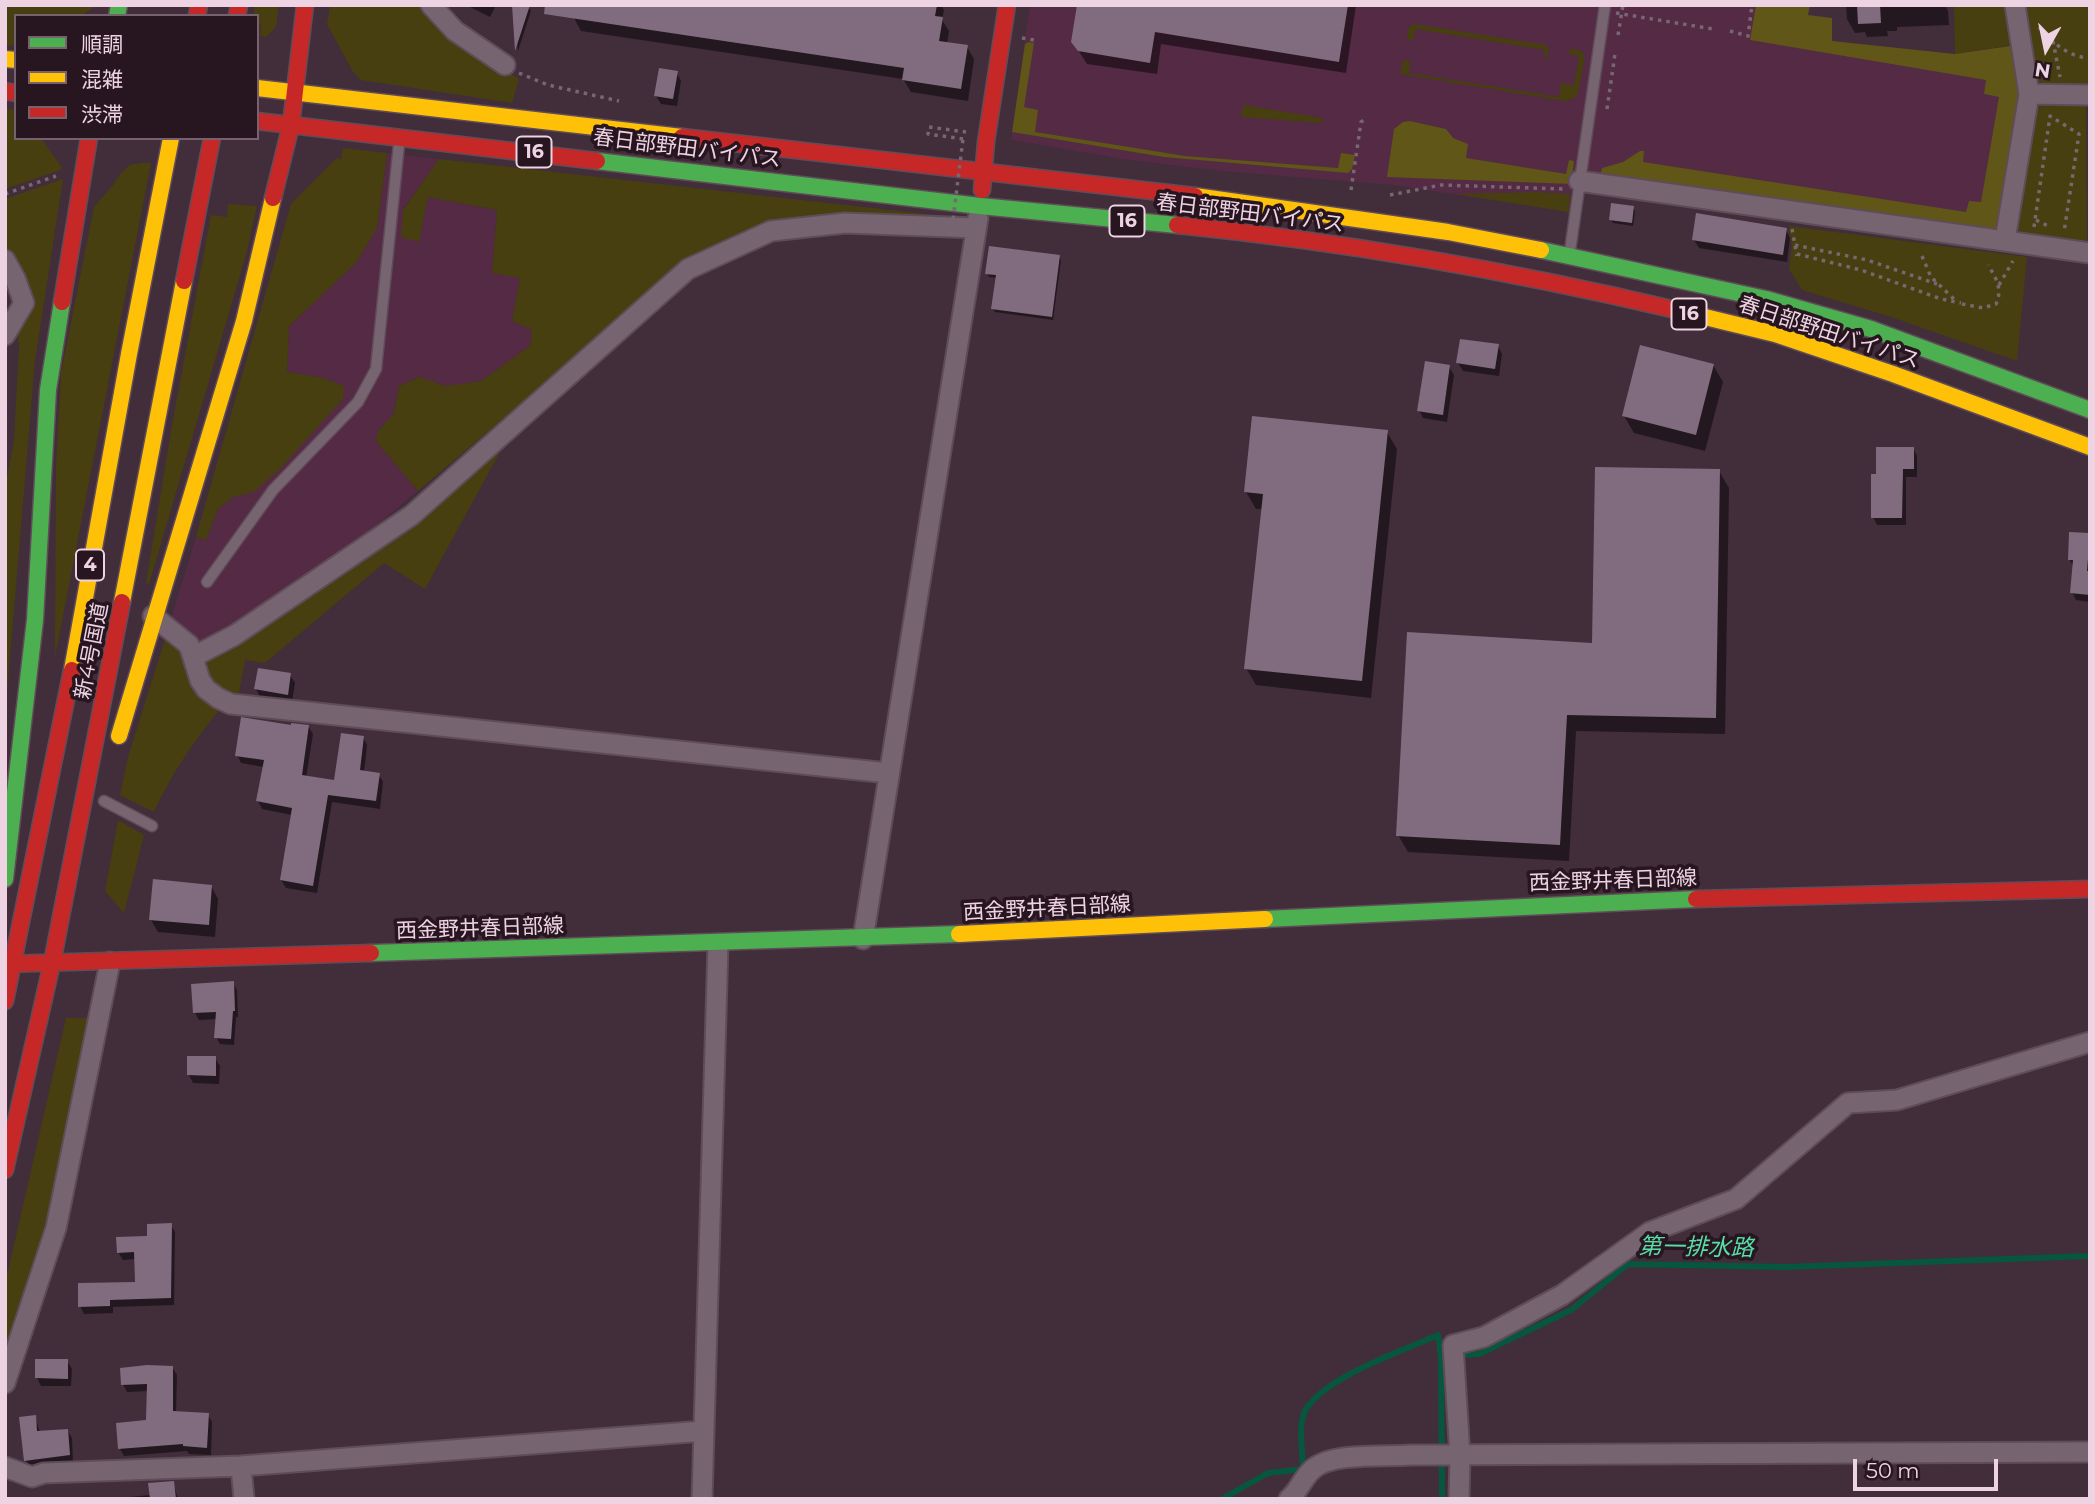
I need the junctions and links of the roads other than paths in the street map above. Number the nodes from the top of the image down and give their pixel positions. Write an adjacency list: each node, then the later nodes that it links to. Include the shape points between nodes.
1 (305, 5): 8 (main road)
2 (431, 5): 6 (street, via 455,31)
3 (1007, 5): 17 (main road)
4 (1605, 5): 18 (lane)
5 (2015, 5): 9 (street)
6 (505, 65)
7 (259, 88): 8 (main road, 春日部野田バイパス / 16)
8 (295, 92): 12 (main road); 17 (main road, 春日部野田バイパス / 16)
9 (2029, 94): 10 (street); 21 (street)
10 (2090, 95)
11 (259, 121): 12 (main road, 春日部野田バイパス / 16)
12 (291, 125): 13 (main road, 春日部野田バイパス / 16); 29 (main road, via 244,321)
13 (400, 136): 19 (main road, 春日部野田バイパス / 16); 28 (lane, via 376,369 358,402 274,491)
14 (89, 140): 36 (main road, via 48,390 35,620)
15 (171, 140): 43 (main road, 新4号国道 / 4, via 48,799)
16 (212, 140): 42 (main road, 新4号国道 / 4)
17 (985, 171): 19 (main road); 23 (main road, 春日部野田バイパス / 16, via 1247,202)
18 (1578, 186): 21 (street); 23 (lane)
19 (980, 206): 20 (street); 27 (main road, 春日部野田バイパス / 16, via 1274,235 1565,284 1775,334)
20 (976, 228): 30 (street, via 845,223 771,231 688,270 412,515 235,635); 32 (street)
21 (2005, 240): 22 (street)
22 (2090, 253)
23 (1569, 255): 26 (main road, 春日部野田バイパス / 16, via 1766,299 1871,330)
24 (5, 260): 25 (street, via 24,303)
25 (5, 335)
26 (2090, 410)
27 (2090, 447)
28 (207, 582)
29 (153, 616): 30 (street, via 189,645); 31 (main road)
30 (193, 657): 32 (street, via 206,689 231,704)
31 (114, 755)
32 (888, 774): 39 (street)
33 (105, 796): 34 (main road); 35 (lane)
34 (99, 822)
35 (152, 826)
36 (5, 879)
37 (2090, 889): 39 (main road, 西金野井春日部線, via 1645,900)
38 (78, 909): 42 (main road, 4)
39 (863, 939): 40 (main road, 西金野井春日部線)
40 (718, 944): 41 (main road, 西金野井春日部線); 48 (street)
41 (110, 961): 42 (main road, 西金野井春日部線); 47 (street, via 56,1228)
42 (52, 963): 43 (main road, 西金野井春日部線); 46 (main road, 新4号国道 / 4)
43 (9, 964): 44 (main road, 新4号国道 / 4)
44 (5, 1001)
45 (2090, 1042): 50 (street, via 1897,1100 1848,1103 1736,1199 1650,1232 1562,1295 1485,1337 1452,1345)
46 (5, 1170)
47 (5, 1382)
48 (704, 1431): 51 (street); 54 (street)
49 (2090, 1452): 50 (street)
50 (1460, 1455): 55 (street, via 1327,1461 1313,1469); 56 (street)
51 (241, 1466): 52 (street, via 32,1476); 53 (street)
52 (5, 1467)
53 (244, 1499)
54 (702, 1499)
55 (1289, 1499)
56 (1459, 1499)

